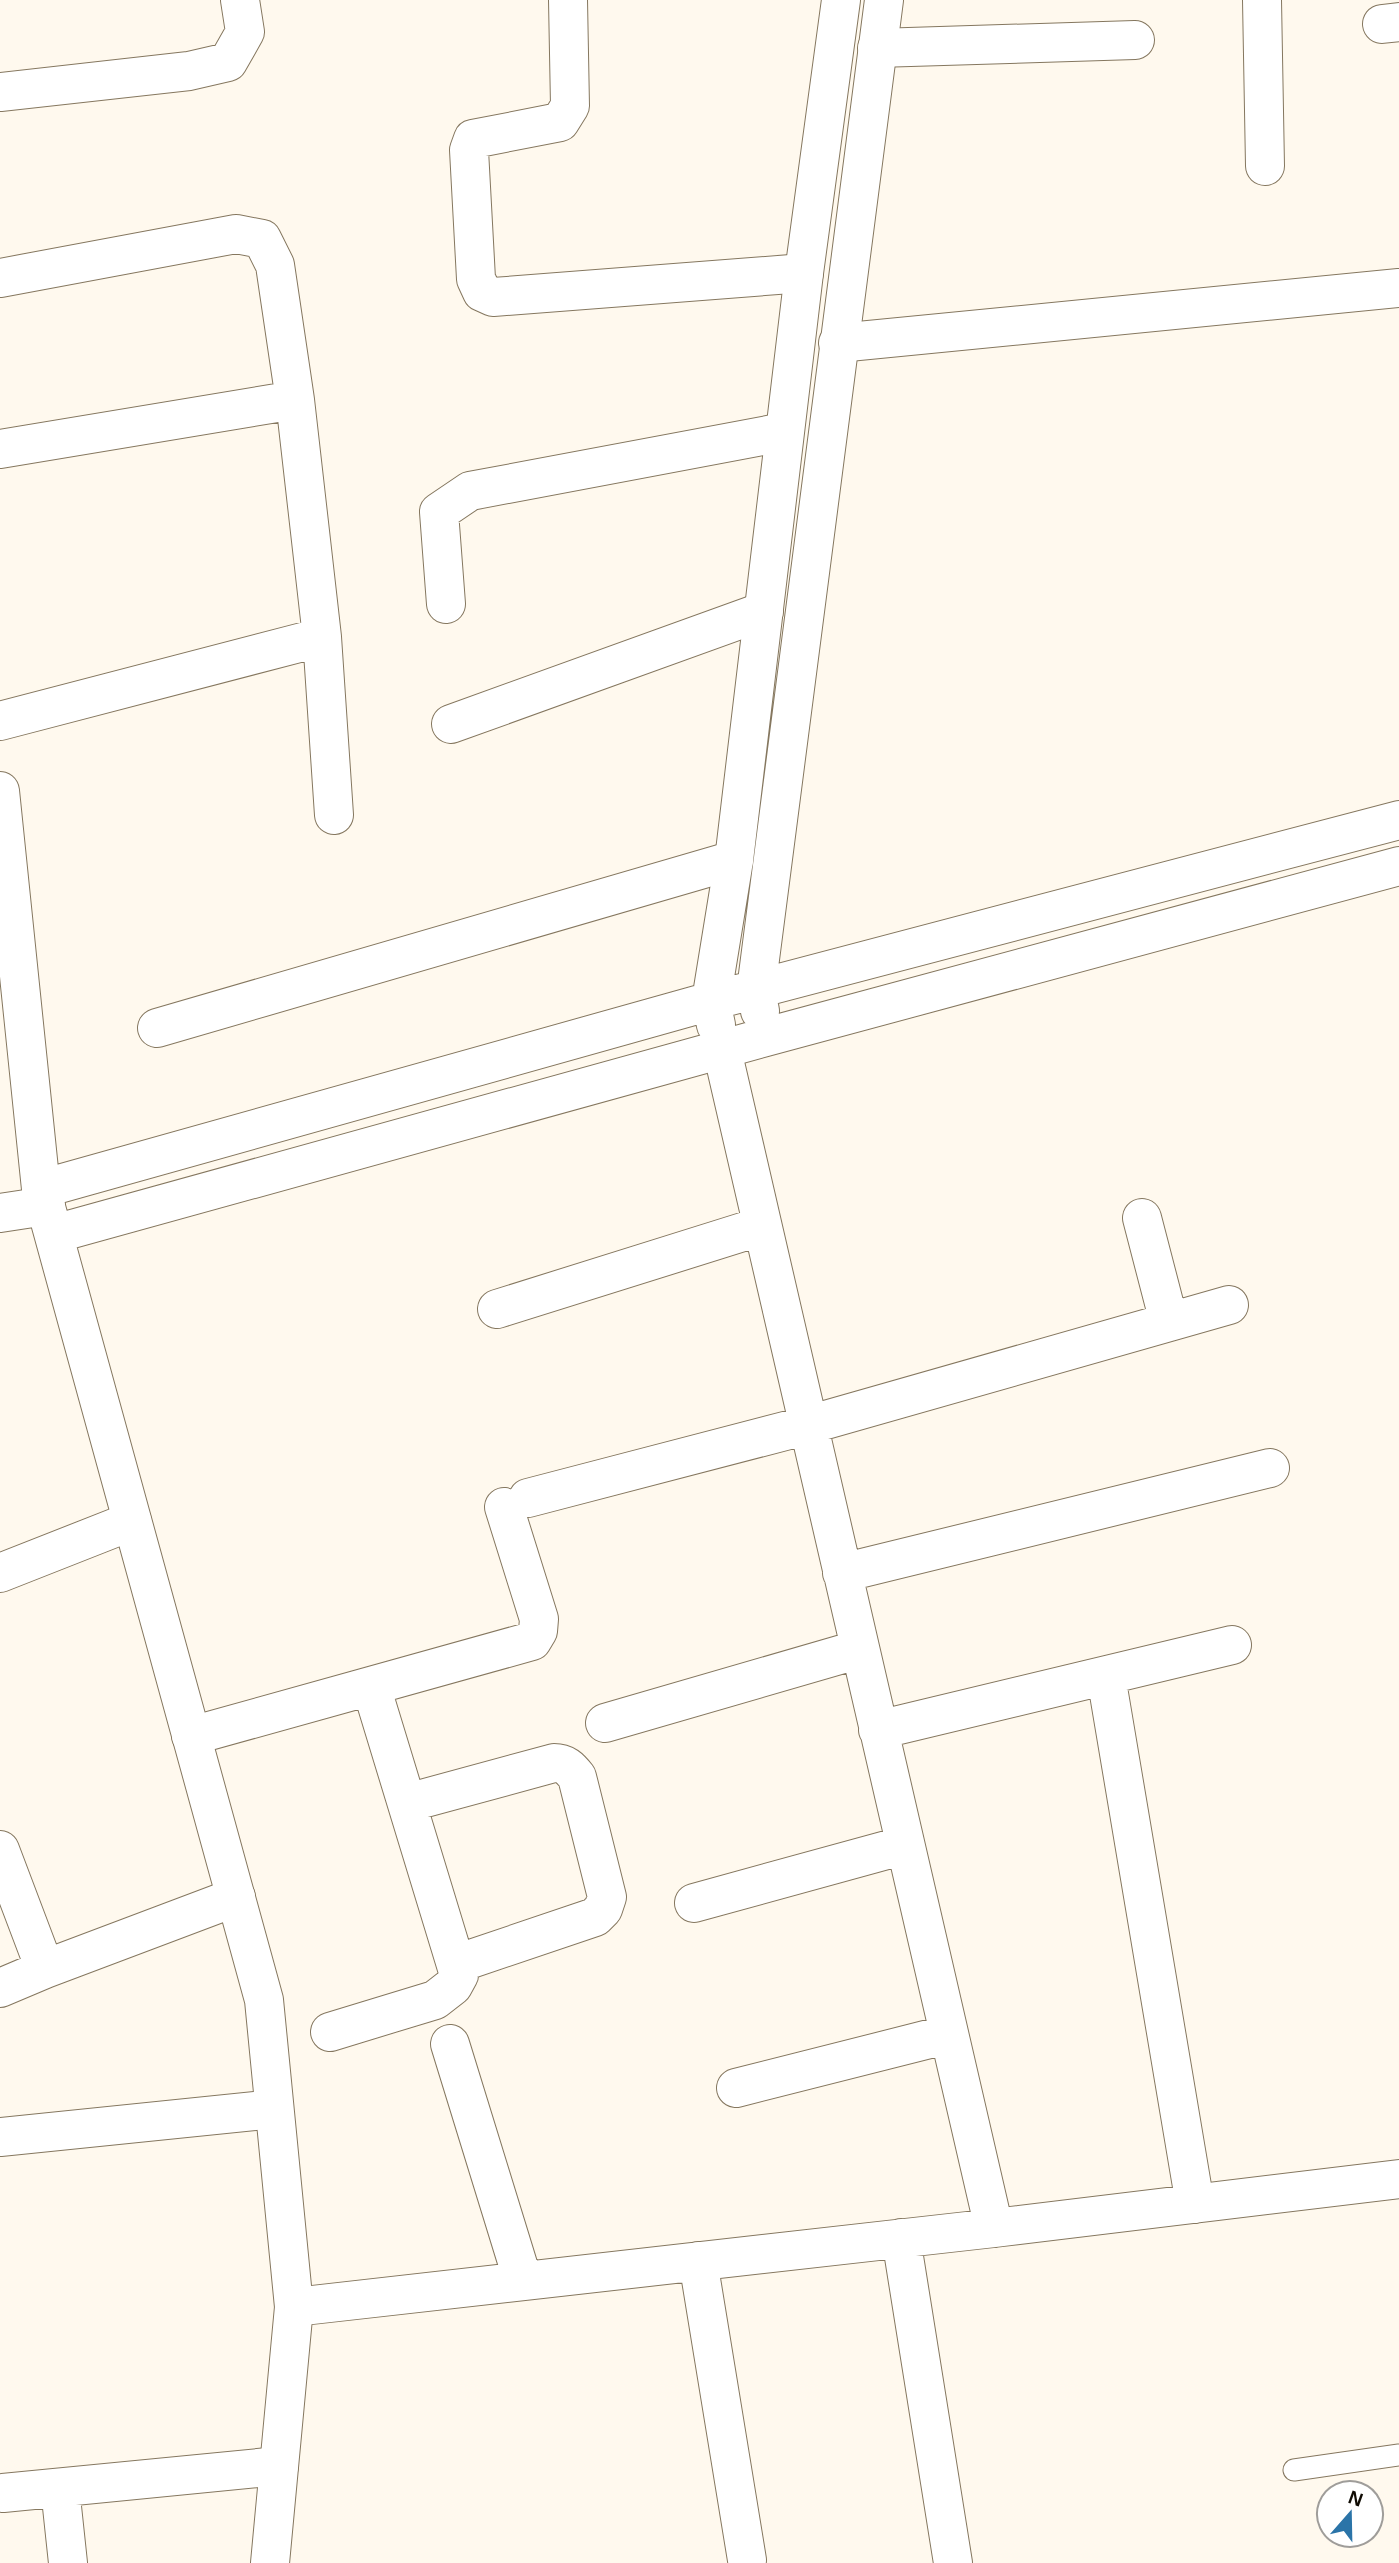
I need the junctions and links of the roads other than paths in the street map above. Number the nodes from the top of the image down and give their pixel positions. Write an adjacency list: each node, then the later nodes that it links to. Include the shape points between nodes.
1 (240, 0): 8 (street, via 245,32 228,62 189,71)
2 (568, 0): 10 (street, via 568,114 560,122 473,139 469,150 476,279 482,292 493,297)
3 (841, 0): 10 (street)
4 (884, 0): 7 (street)
5 (1262, 0): 9 (street)
6 (1135, 40): 7 (street)
7 (877, 48): 13 (street)
8 (0, 92)
9 (1265, 166)
10 (804, 273): 15 (street)
11 (0, 278): 14 (street, via 236,234 262,239 275,265)
12 (1399, 288): 13 (street)
13 (838, 343): 28 (street)
14 (295, 400): 16 (street); 19 (street)
15 (784, 432): 17 (street, via 470,491 439,512); 18 (street)
16 (0, 449)
17 (446, 604)
18 (764, 611): 21 (street); 26 (street)
19 (322, 637): 20 (street); 23 (street)
20 (0, 721)
21 (451, 724)
22 (0, 791): 25 (street)
23 (334, 816)
24 (1399, 820): 28 (street)
25 (2, 833): 32 (street)
26 (734, 860): 29 (street); 30 (street)
27 (1399, 866): 31 (street)
28 (756, 990): 29 (street); 31 (street)
29 (711, 1001): 33 (street); 34 (street)
30 (157, 1028)
31 (766, 1037): 33 (street)
32 (13, 1038): 34 (street)
33 (722, 1050): 34 (street); 37 (street)
34 (47, 1209): 35 (street); 43 (street)
35 (0, 1213)
36 (1142, 1218): 40 (street)
37 (762, 1226): 39 (street); 41 (street)
38 (1229, 1304): 40 (street)
39 (496, 1308)
40 (1169, 1322): 41 (street)
41 (808, 1425): 45 (street); 49 (street, via 516,1503 539,1619 532,1641)
42 (1270, 1468): 45 (street)
43 (132, 1521): 44 (street); 52 (street)
44 (0, 1573)
45 (842, 1573): 47 (street)
46 (1232, 1645): 48 (street)
47 (860, 1649): 50 (street); 51 (street)
48 (1106, 1676): 51 (street); 70 (street)
49 (371, 1686): 52 (street); 53 (street)
50 (605, 1723)
51 (878, 1730): 54 (street)
52 (191, 1736): 56 (street)
53 (407, 1803): 58 (street); 58 (street, via 554,1763 570,1768 577,1777 607,1897 603,1909 595,1917)
54 (905, 1845): 57 (street); 62 (street)
55 (0, 1850): 59 (street)
56 (236, 1897): 59 (street); 66 (street, via 264,2000)
57 (694, 1903)
58 (456, 1964): 61 (street, via 459,1975 453,1986 435,2000)
59 (45, 1969): 60 (street)
60 (0, 1988)
61 (330, 2032)
62 (949, 2034): 64 (street); 71 (street)
63 (450, 2043): 74 (street)
64 (736, 2088)
65 (0, 2105): 67 (street, via 8,2119 22,2122)
66 (274, 2109): 68 (street); 75 (street)
67 (93, 2112)
68 (0, 2137)
69 (1399, 2179): 70 (street)
70 (1195, 2204): 71 (street)
71 (993, 2228): 72 (street)
72 (901, 2238): 73 (street); 84 (street)
73 (698, 2261): 74 (street); 81 (street)
74 (523, 2281): 75 (street)
75 (294, 2307): 77 (street)
76 (1399, 2455): 78 (lane)
77 (279, 2466): 79 (street); 83 (street)
78 (1294, 2470)
79 (60, 2488): 80 (street); 82 (street)
80 (3, 2493)
81 (747, 2560)
82 (68, 2563)
83 (270, 2563)
84 (953, 2563)

